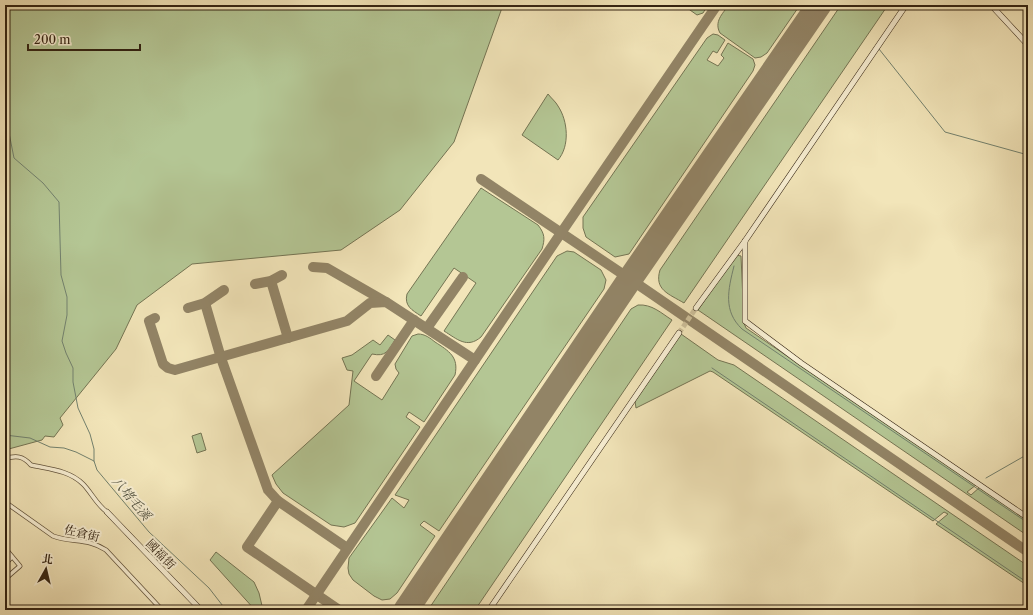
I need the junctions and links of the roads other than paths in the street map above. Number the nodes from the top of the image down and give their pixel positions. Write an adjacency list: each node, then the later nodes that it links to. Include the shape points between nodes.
1 (906, 5): 4 (street)
2 (991, 5): 3 (street)
3 (1028, 45)
4 (744, 242): 5 (street); 10 (street, via 745,321 801,363)
5 (696, 308)
6 (679, 333): 17 (street)
7 (5, 459): 9 (street, via 21,457 31,465 68,473 83,484)
8 (5, 502): 15 (street, 佐倉街, via 53,536 97,544 106,550)
9 (107, 512): 16 (street, 國福街)
10 (1028, 518)
11 (5, 548): 12 (street)
12 (12, 557): 13 (street); 14 (street, via 20,566)
13 (5, 564)
14 (5, 579)
15 (162, 610)
16 (201, 610)
17 (489, 610)

